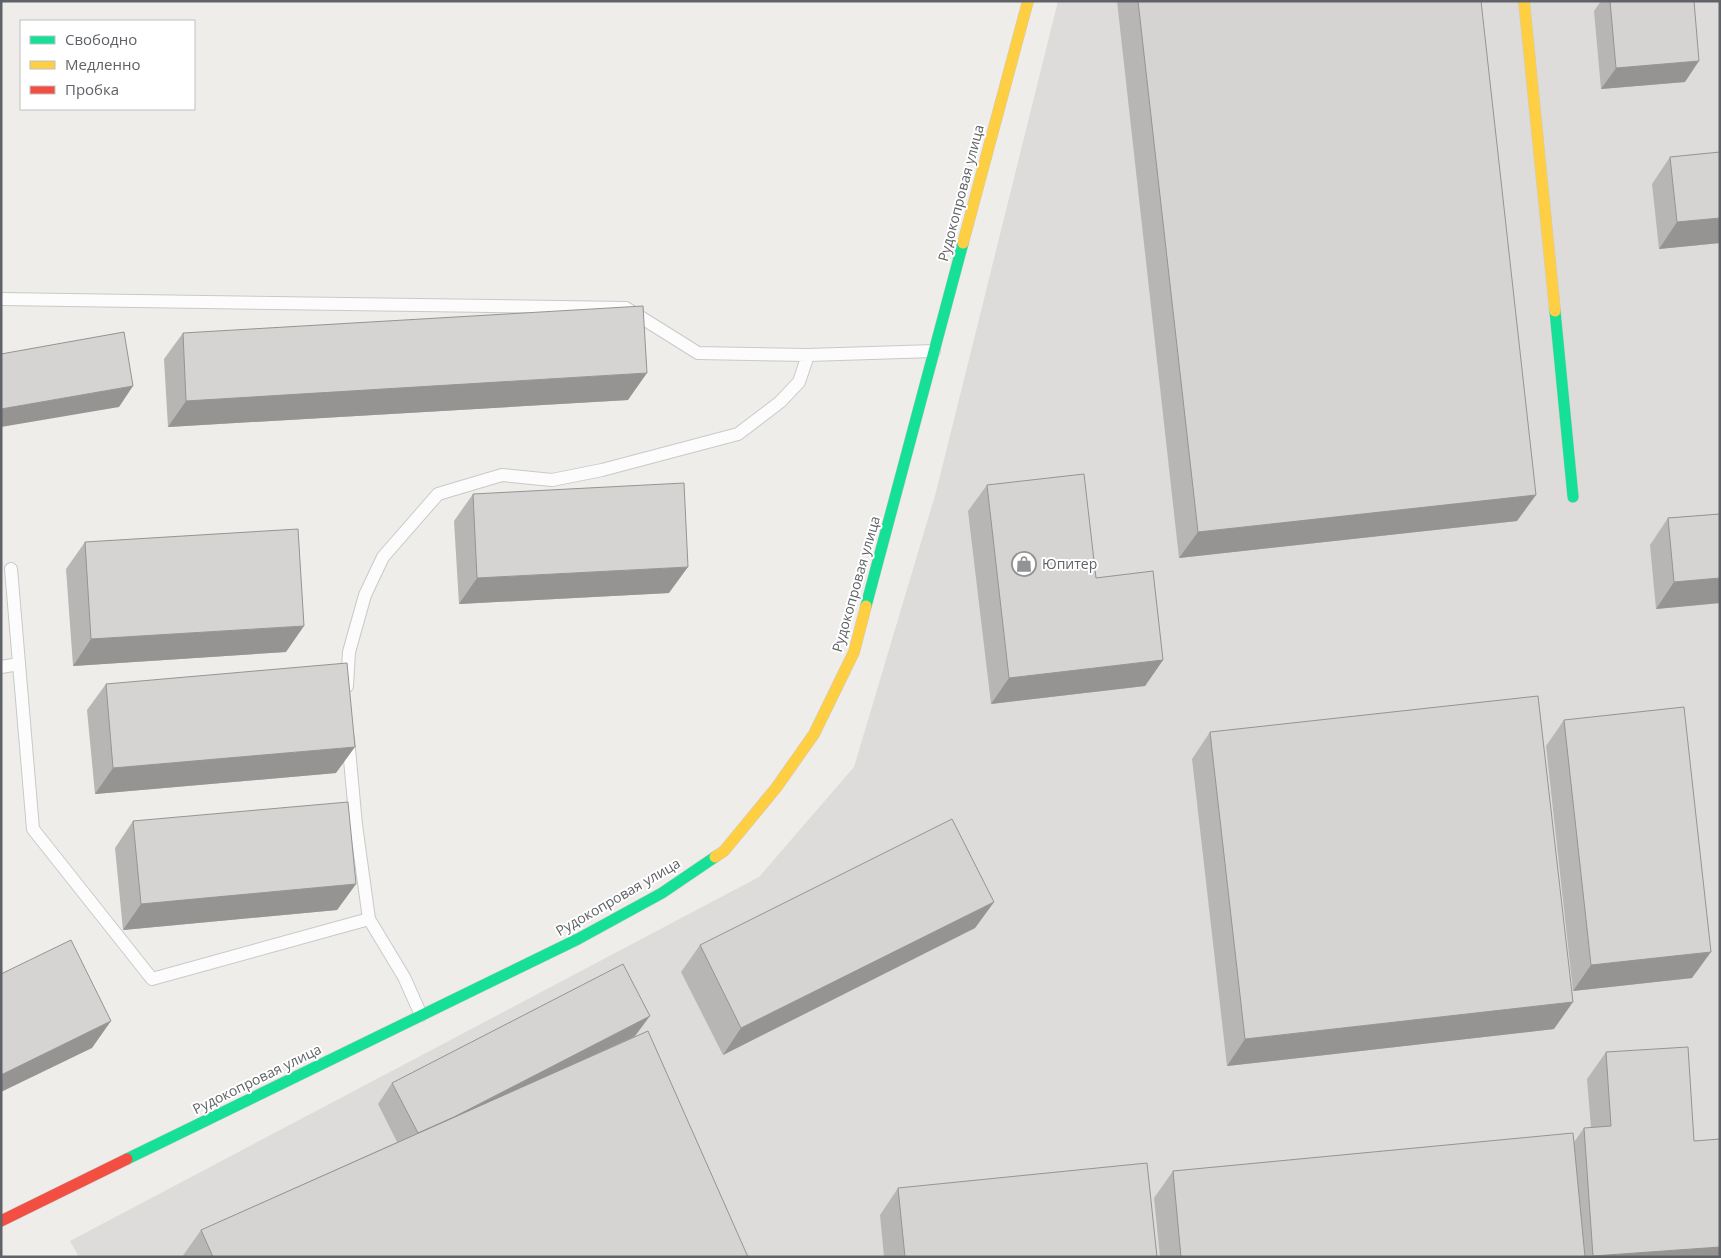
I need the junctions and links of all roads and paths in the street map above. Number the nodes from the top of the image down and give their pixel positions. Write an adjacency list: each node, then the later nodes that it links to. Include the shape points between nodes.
1 (1028, 1): 4 (main road, Рудокопровая улица)
2 (1524, 1): 6 (main road)
3 (1, 299): 5 (lane, via 626,308 698,353)
4 (934, 351): 5 (lane); 13 (main road, Рудокопровая улица, via 854,652 814,734 776,788 724,851 662,893)
5 (808, 355): 10 (lane, via 799,382 780,402 738,434 552,480 502,474 438,494 383,557 365,594 349,652)
6 (1573, 498)
7 (11, 569): 8 (lane)
8 (19, 664): 9 (lane); 12 (lane, via 34,829 152,979)
9 (1, 667)
10 (346, 701)
11 (347, 730): 12 (lane)
12 (369, 919): 13 (lane, via 404,977)
13 (422, 1015): 14 (main road, Рудокопровая улица)
14 (1, 1221)

